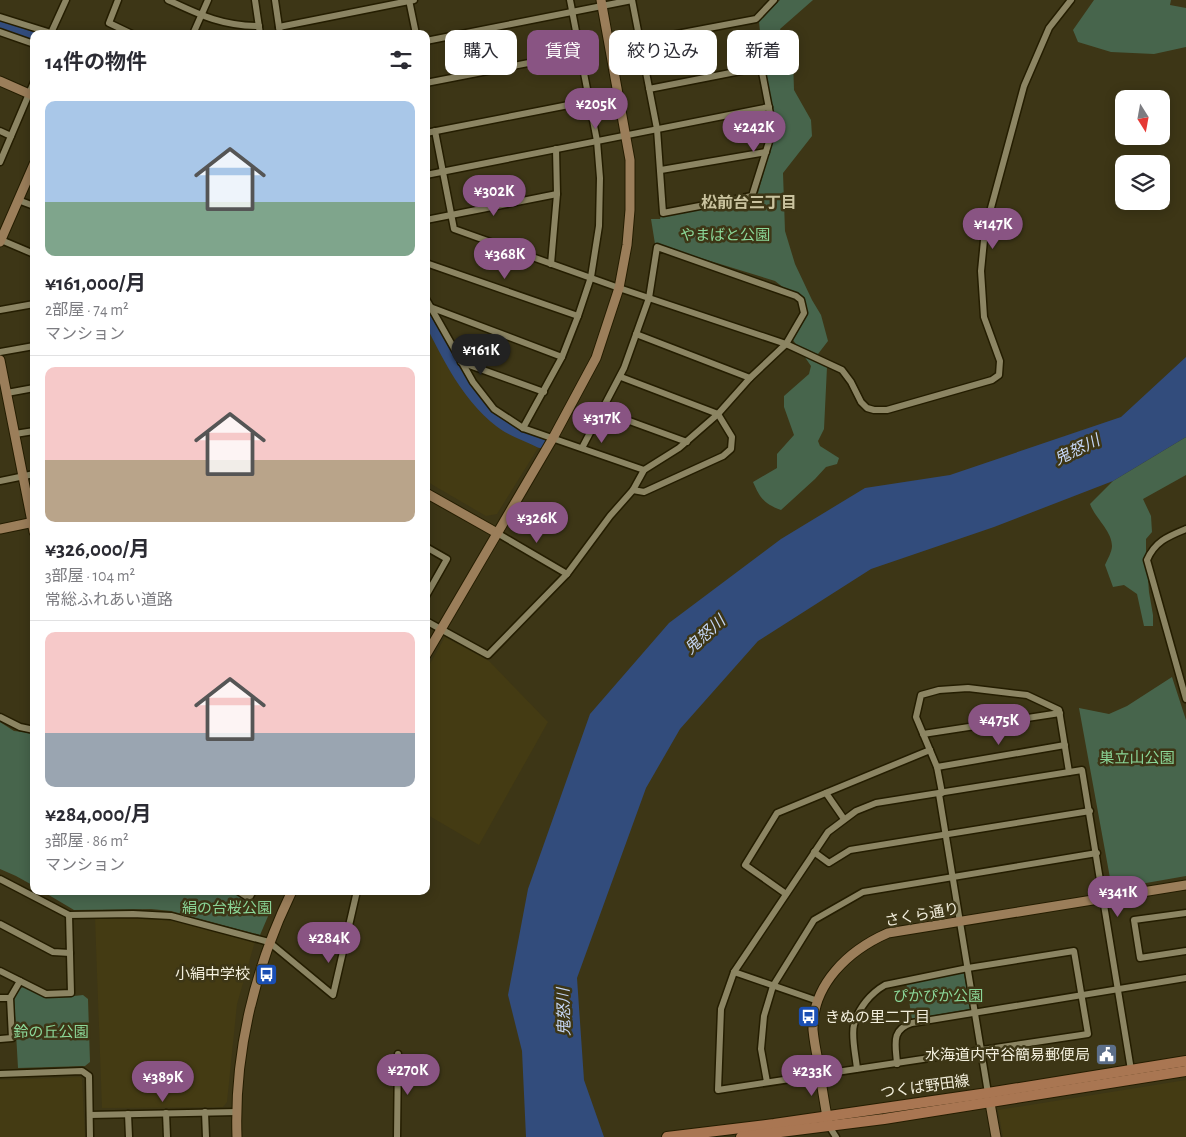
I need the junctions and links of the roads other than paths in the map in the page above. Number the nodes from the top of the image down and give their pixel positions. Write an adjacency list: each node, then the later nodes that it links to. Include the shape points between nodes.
1 (118, 0): 19 (street, via 109,23)
2 (168, 0): 14 (street)
3 (208, 0): 14 (street)
4 (255, 0): 16 (street)
5 (275, 0): 22 (street)
6 (411, 0): 22 (street); 23 (street)
7 (570, 0): 13 (street)
8 (632, 0): 12 (street); 25 (street)
9 (774, 0): 26 (street, via 756,19)
10 (1070, 0): 71 (street, via 1049,28 1024,86 985,230 981,272 984,317 1000,361 998,377 887,410 874,410 861,402 842,370)
11 (64, 1): 18 (street)
12 (602, 3): 13 (street); 44 (street)
13 (572, 12): 24 (street); 28 (street)
14 (202, 15): 16 (street, via 239,26); 20 (street)
15 (0, 16): 17 (street)
16 (258, 26): 21 (street)
17 (40, 30)
18 (53, 30)
19 (124, 30)
20 (195, 30)
21 (259, 30)
22 (279, 30)
23 (415, 30)
24 (576, 30)
25 (638, 30)
26 (698, 30)
27 (0, 32): 29 (street)
28 (430, 40)
29 (30, 43)
30 (527, 63): 34 (street)
31 (584, 75): 38 (street)
32 (646, 75): 35 (street)
33 (0, 81): 36 (street)
34 (430, 82)
35 (649, 89): 39 (street, via 761,67); 40 (street)
36 (30, 95)
37 (30, 97): 45 (street)
38 (589, 101): 42 (street); 46 (street)
39 (769, 107): 40 (street); 48 (street, via 773,129)
40 (657, 129): 44 (street); 50 (street)
41 (0, 131): 45 (street)
42 (435, 131): 43 (street); 51 (street)
43 (430, 132)
44 (626, 135): 46 (street); 64 (street, via 630,160 630,210)
45 (11, 136): 49 (street)
46 (597, 141): 47 (street); 63 (street, via 599,226)
47 (556, 149): 51 (street); 54 (street)
48 (766, 152): 50 (street); 50 (street, via 752,196 663,213)
49 (0, 162)
50 (661, 170)
51 (442, 171): 53 (street); 57 (street)
52 (30, 173): 55 (street)
53 (430, 173)
54 (557, 194): 57 (street); 62 (street)
55 (18, 200): 56 (street); 59 (street)
56 (30, 204)
57 (451, 215): 58 (street); 62 (street, via 454,229)
58 (430, 219)
59 (0, 241): 60 (street)
60 (30, 252)
61 (430, 264): 69 (street)
62 (551, 264): 63 (street)
63 (591, 277): 64 (street); 69 (street)
64 (619, 288): 65 (street); 87 (street, via 596,358)
65 (649, 298): 70 (street); 71 (street); 71 (street, via 657,247 796,296 801,300 804,313)
66 (30, 305): 68 (street)
67 (430, 307): 74 (street); 76 (street)
68 (0, 310)
69 (578, 316): 74 (street)
70 (636, 334): 77 (street); 78 (street)
71 (786, 344): 78 (street)
72 (30, 347): 73 (street)
73 (0, 352)
74 (562, 356): 80 (street)
75 (0, 360): 81 (street)
76 (461, 362): 80 (street); 84 (street, via 494,409)
77 (621, 377): 82 (street); 83 (street)
78 (750, 378): 83 (street)
79 (30, 389): 81 (street)
80 (544, 392): 84 (street)
81 (7, 393): 86 (street)
82 (602, 411): 88 (street); 89 (street)
83 (718, 414): 88 (street); 94 (street, via 732,437 731,449 723,456 644,492)
84 (523, 428): 87 (street)
85 (30, 432): 86 (street)
86 (15, 434): 92 (street)
87 (553, 438): 89 (street); 100 (street)
88 (687, 442): 90 (street)
89 (582, 448): 90 (street)
90 (644, 470): 94 (street)
91 (30, 475): 92 (street)
92 (22, 477): 93 (street); 96 (street)
93 (0, 481)
94 (633, 490): 102 (street)
95 (430, 495): 100 (street)
96 (30, 513)
97 (30, 526): 99 (street)
98 (1186, 528): 107 (street, via 1159,542 1147,560)
99 (0, 529)
100 (497, 533): 102 (street); 105 (street)
101 (430, 549): 103 (street, via 447,559)
102 (567, 574): 105 (street, via 488,655)
103 (430, 589)
104 (430, 622): 105 (street)
105 (442, 629): 106 (street)
106 (430, 648)
107 (1186, 699)
108 (1060, 713): 111 (street); 111 (street, via 1027,695 968,688 939,690 921,695 916,716); 112 (street)
109 (0, 717): 110 (street, via 20,728)
110 (30, 729)
111 (923, 734): 113 (street)
112 (1065, 745): 114 (street); 115 (street)
113 (930, 750): 114 (street); 116 (street)
114 (936, 767): 117 (street)
115 (1070, 772): 117 (street); 118 (street, via 1082,770)
116 (826, 793): 119 (street); 126 (street, via 777,813 745,866)
117 (940, 793): 119 (street, via 876,803); 120 (street)
118 (1090, 811): 120 (street); 122 (street)
119 (844, 819): 121 (street, via 828,832)
120 (946, 835): 121 (street, via 850,850 829,863); 123 (street)
121 (814, 852): 126 (street)
122 (1097, 853): 123 (street); 131 (street)
123 (952, 876): 134 (street); 144 (street, via 863,892 814,920)
124 (0, 879): 127 (street)
125 (1186, 885): 131 (street, さくら通り)
126 (786, 894): 141 (street)
127 (30, 895)
128 (31, 895): 133 (street)
129 (290, 895): 136 (street)
130 (356, 895): 136 (street, via 333,995)
131 (1104, 898): 134 (street, さくら通り); 145 (street)
132 (1186, 912): 137 (street, via 1134,920 1140,958)
133 (69, 915): 136 (street, via 171,916); 138 (street)
134 (960, 922): 139 (street); 149 (street, さくら通り, via 888,933 875,939 846,958 834,971)
135 (0, 924): 138 (street, via 53,952)
136 (269, 942): 164 (street, via 248,1018)
137 (1186, 951)
138 (70, 953): 143 (street, via 72,993 46,994)
139 (968, 968): 146 (street, via 1074,951); 150 (street); 156 (street, via 885,985 875,991 860,1010 854,1026)
140 (0, 971): 143 (street)
141 (734, 972): 144 (street); 161 (street, via 721,1009 718,1090)
142 (1186, 978): 145 (street)
143 (20, 981): 148 (street)
144 (773, 986): 149 (street); 161 (street, via 764,1016 761,1049)
145 (1119, 988): 146 (street); 157 (street)
146 (1082, 994): 150 (street); 152 (street, via 1088,1034)
147 (0, 998): 148 (street)
148 (10, 998): 151 (street, via 12,1038)
149 (818, 1001): 160 (street, さくら通り, via 813,1030)
150 (974, 1011): 152 (street); 155 (street, via 903,1026 897,1032)
151 (0, 1039)
152 (981, 1050): 155 (street); 162 (street)
153 (398, 1054): 174 (street)
154 (1186, 1061): 157 (main road, つくば野田線)
155 (897, 1064): 156 (street)
156 (857, 1069): 160 (street)
157 (1131, 1070): 162 (main road, つくば野田線)
158 (1186, 1071): 162 (main road, つくば野田線)
159 (0, 1074): 167 (street, via 82,1071 89,1076)
160 (820, 1074): 161 (street); 168 (street, さくら通り)
161 (767, 1082)
162 (989, 1098): 168 (main road, つくば野田線); 178 (street)
163 (205, 1112): 164 (street); 165 (street); 172 (street)
164 (236, 1112): 173 (street)
165 (166, 1113): 166 (street); 171 (street)
166 (128, 1114): 167 (street); 170 (street)
167 (90, 1115): 169 (street)
168 (829, 1126): 175 (main road, つくば野田線); 176 (main road, つくば野田線); 177 (street)
169 (90, 1137)
170 (129, 1137)
171 (167, 1137)
172 (206, 1137)
173 (237, 1137)
174 (397, 1137)
175 (668, 1137)
176 (741, 1137)
177 (836, 1137)
178 (996, 1137)

